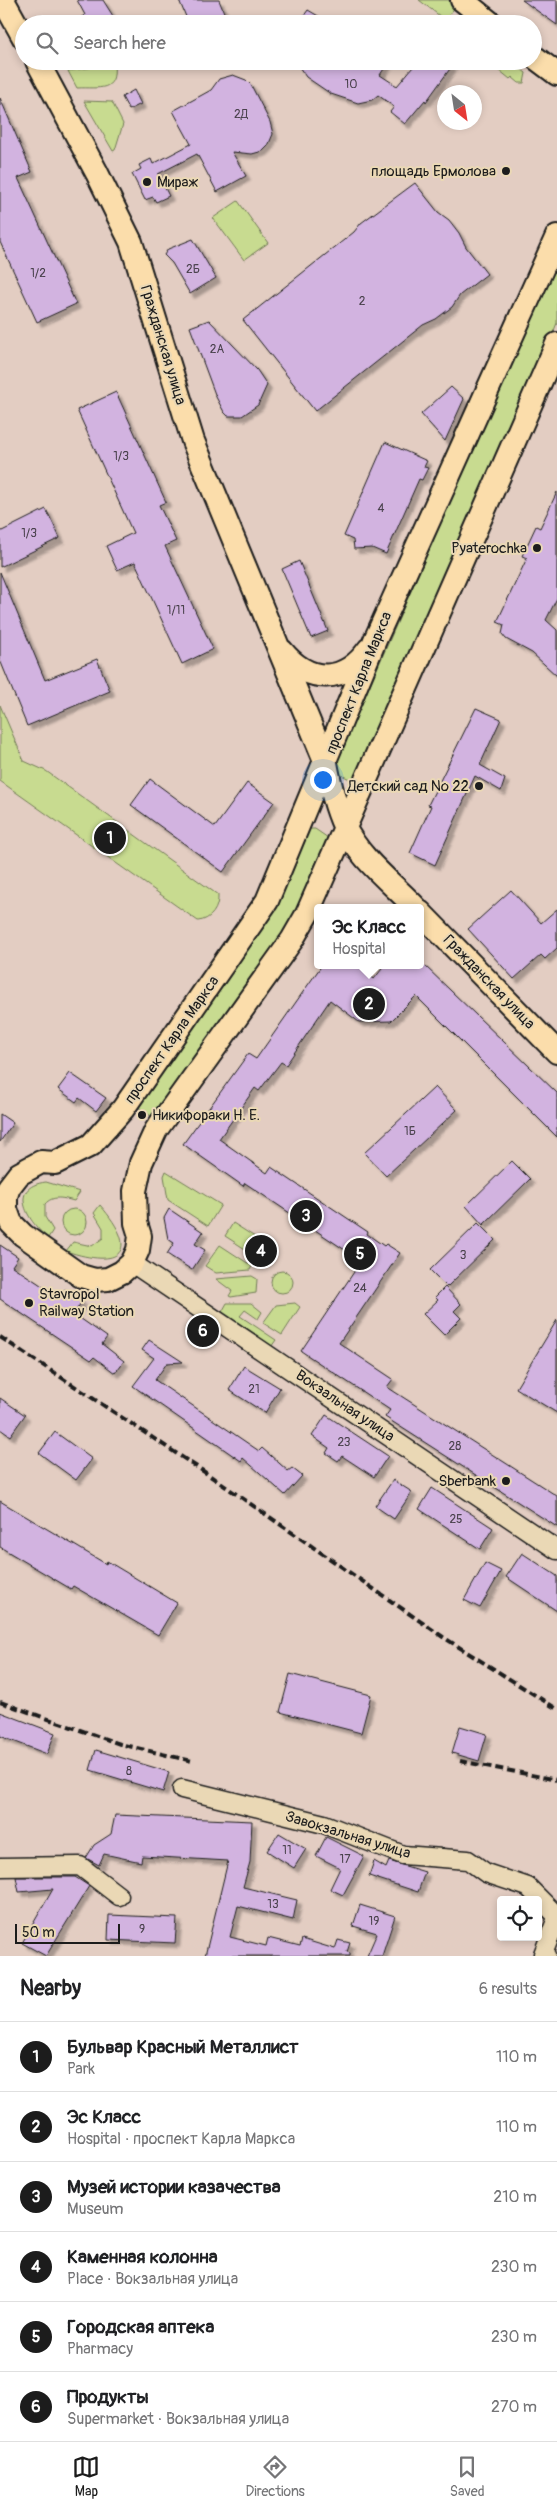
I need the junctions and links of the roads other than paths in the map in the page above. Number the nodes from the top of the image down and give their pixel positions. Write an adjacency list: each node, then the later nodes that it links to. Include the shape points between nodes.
1 (3, 0): 4 (main road)
2 (462, 0): 3 (main road)
3 (481, 15)
4 (15, 22)
5 (542, 62): 7 (main road)
6 (42, 70): 10 (main road, Гражданская улица, via 131,242 193,441)
7 (556, 72)
8 (557, 236): 11 (main road, проспект Карла Маркса)
9 (557, 344): 13 (main road)
10 (273, 637): 11 (main road, Гражданская улица, via 293,664 326,676 340,674 353,667); 12 (main road, Гражданская улица)
11 (375, 640): 12 (main road, проспект Карла Маркса)
12 (326, 763): 13 (main road, Гражданская улица, via 332,794); 17 (main road, проспект Карла Маркса, via 267,902 123,1109 91,1145 55,1163 41,1162 28,1167)
13 (345, 827): 14 (main road, Гражданская улица, via 362,852); 18 (main road, via 307,914 292,940 153,1135 135,1191 136,1223 140,1236)
14 (412, 904)
15 (424, 916): 16 (main road, Гражданская улица)
16 (557, 1052)
17 (4, 1184): 18 (main road, via 11,1223 81,1276 108,1279)
18 (132, 1263): 19 (street, Вокзальная улица)
19 (557, 1550)
20 (182, 1789): 23 (street, Завокзальная улица, via 324,1824 403,1855 468,1860 486,1873 528,1887)
21 (0, 1867): 22 (street, via 80,1866)
22 (119, 1896)
23 (557, 1917): 24 (street, Завокзальная улица)
24 (546, 1956)

